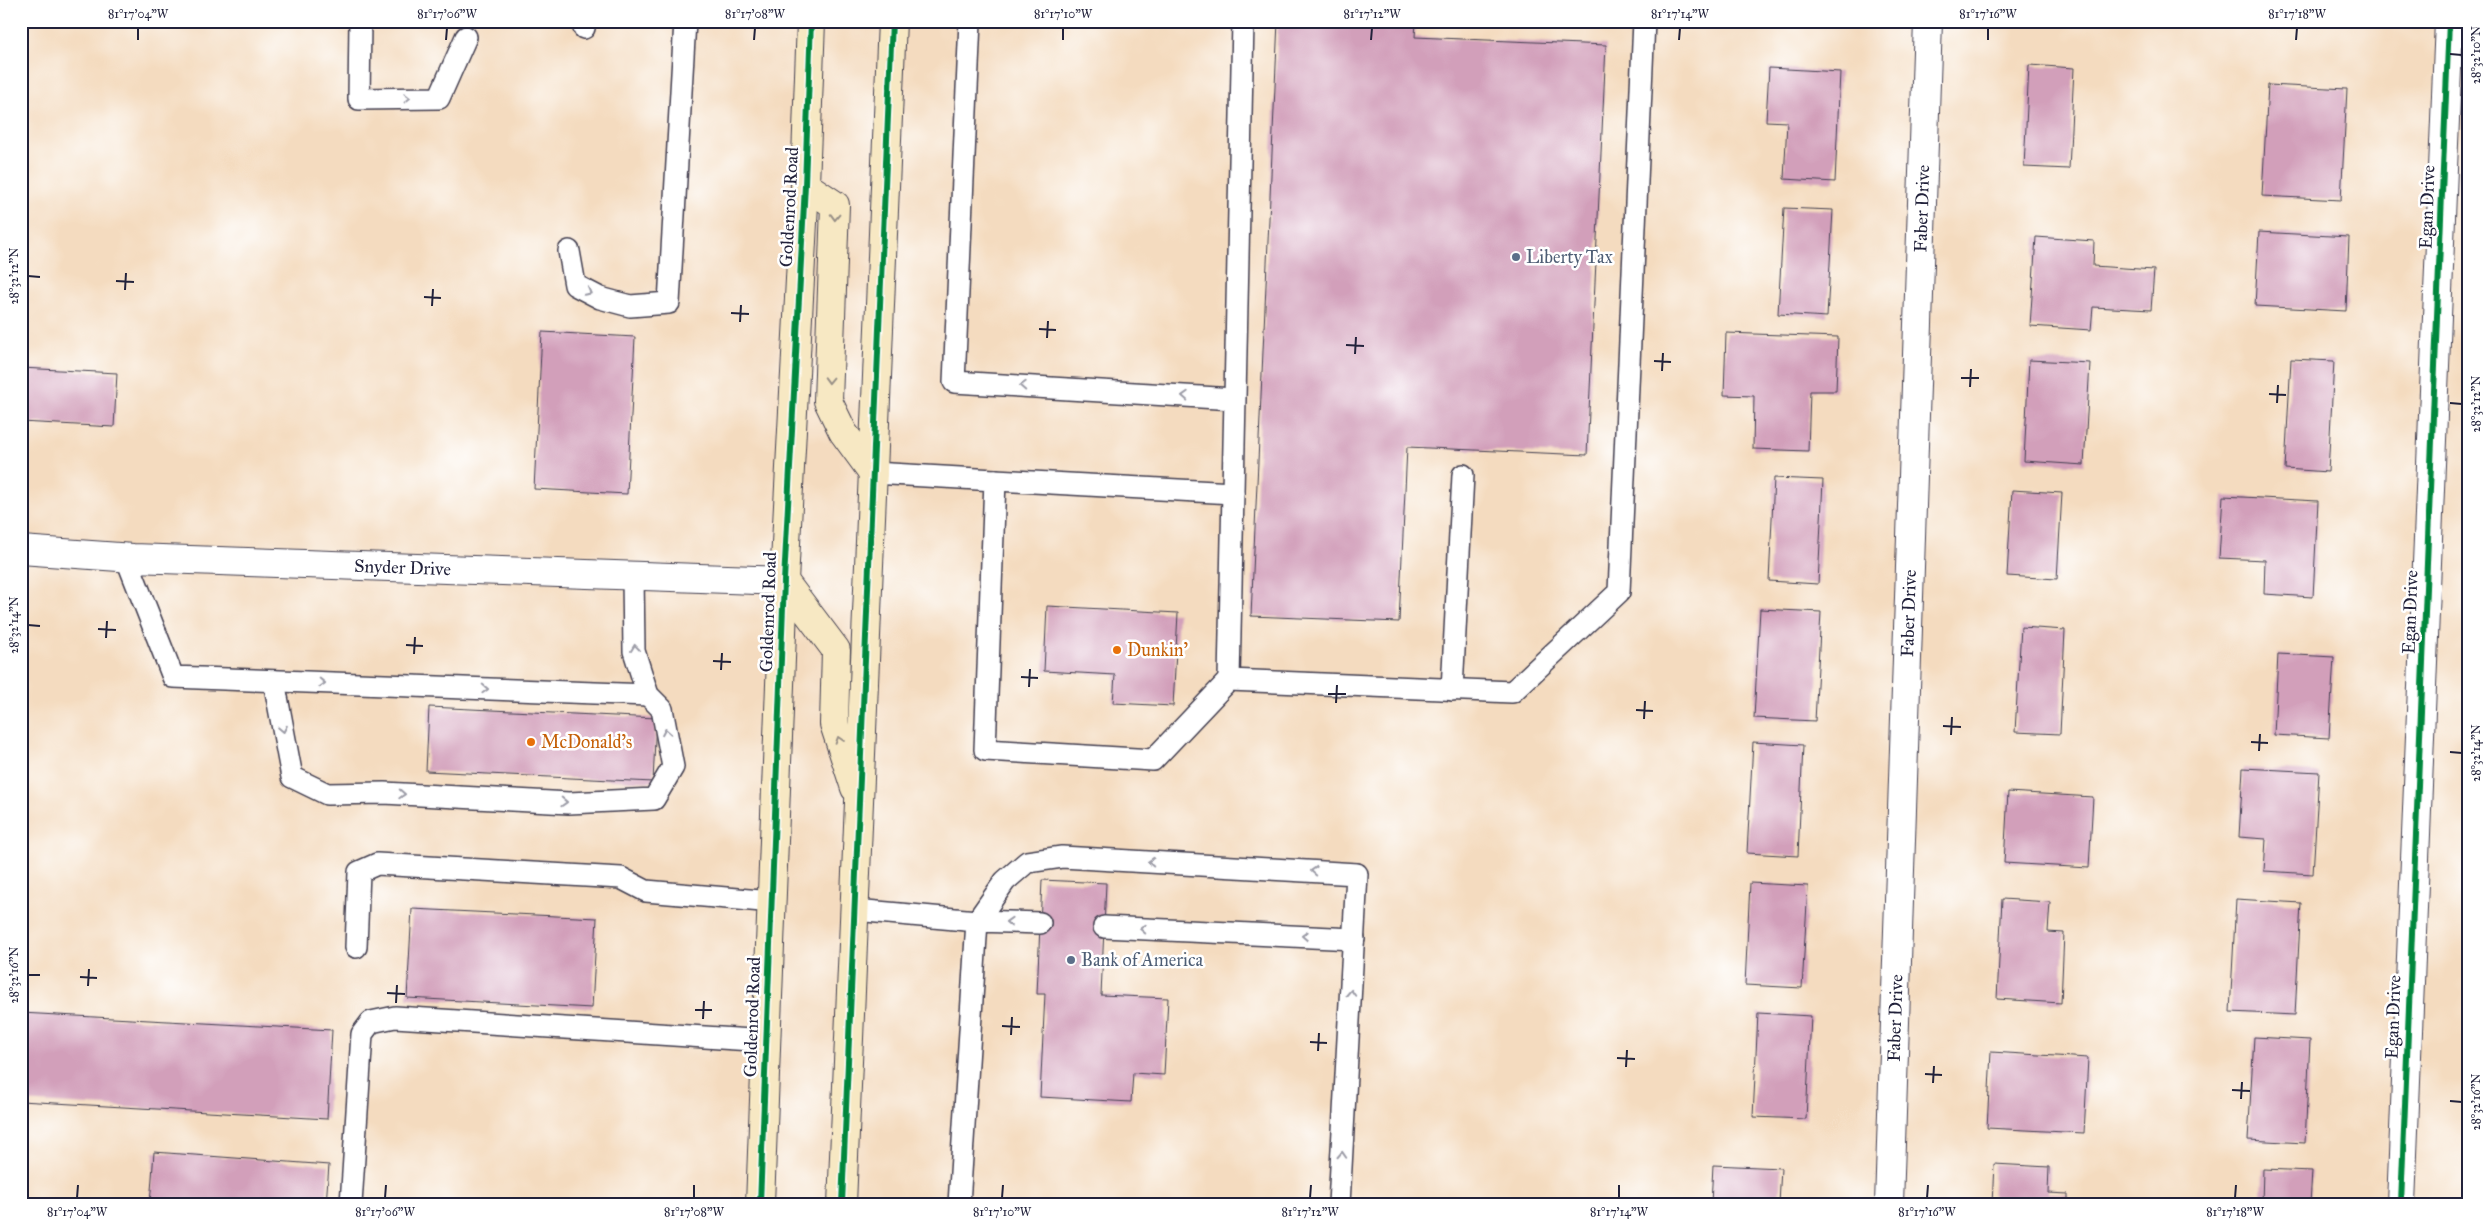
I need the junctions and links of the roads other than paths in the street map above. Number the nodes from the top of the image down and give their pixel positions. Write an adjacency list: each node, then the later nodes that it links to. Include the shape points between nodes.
1 (360, 21): 10 (lane, one-way to 10, via 359,99 439,98)
2 (685, 21): 12 (lane, one-way to 2, via 575,285 600,298 630,306 669,303)
3 (811, 21): 11 (main road, Goldenrod Road)
4 (892, 21): 14 (main road)
5 (970, 21): 13 (lane, one-way to 5, via 954,382)
6 (1244, 21): 13 (lane)
7 (1644, 21): 24 (lane, via 1619,592 1512,692)
8 (1928, 21): 40 (street, Faber Drive)
9 (2449, 21): 41 (street, Egan Drive)
10 (466, 37)
11 (805, 184): 14 (main road, one-way to 14, via 835,205 828,401 843,432); 21 (main road, Goldenrod Road)
12 (569, 251)
13 (1234, 399): 17 (lane)
14 (873, 473): 16 (lane); 26 (main road)
15 (1463, 475): 24 (lane)
16 (995, 480): 17 (lane); 22 (lane, via 985,750 1153,760)
17 (1233, 493): 22 (lane)
18 (21, 550): 19 (street, Snyder Drive)
19 (126, 557): 20 (street, Snyder Drive); 23 (lane, via 173,677)
20 (633, 576): 21 (street, Snyder Drive); 25 (lane, one-way to 20, via 634,651)
21 (784, 581): 26 (main road, one-way to 21, via 834,724 836,650); 27 (main road, Goldenrod Road)
22 (1229, 680): 24 (lane)
23 (274, 682): 25 (lane, one-way to 25); 25 (lane, one-way to 25, via 292,777 327,794 569,803 654,799 673,767 662,709)
24 (1452, 690)
25 (648, 695)
26 (860, 803): 28 (main road)
27 (772, 902): 33 (lane, via 646,892 621,878 377,864 359,872); 34 (main road, Goldenrod Road)
28 (855, 910): 29 (lane); 37 (main road)
29 (977, 921): 30 (lane, one-way to 29); 32 (lane, one-way to 29, via 1357,874 1062,857 1027,862 1005,881); 38 (lane)
30 (1040, 923)
31 (1104, 927): 32 (lane, one-way to 31)
32 (1354, 939): 39 (lane, one-way to 32)
33 (356, 947)
34 (767, 1041): 35 (lane, via 396,1017 371,1022 362,1034); 36 (main road, Goldenrod Road)
35 (351, 1204)
36 (760, 1204)
37 (842, 1204)
38 (959, 1204)
39 (1339, 1204)
40 (1888, 1204)
41 (2401, 1204)

